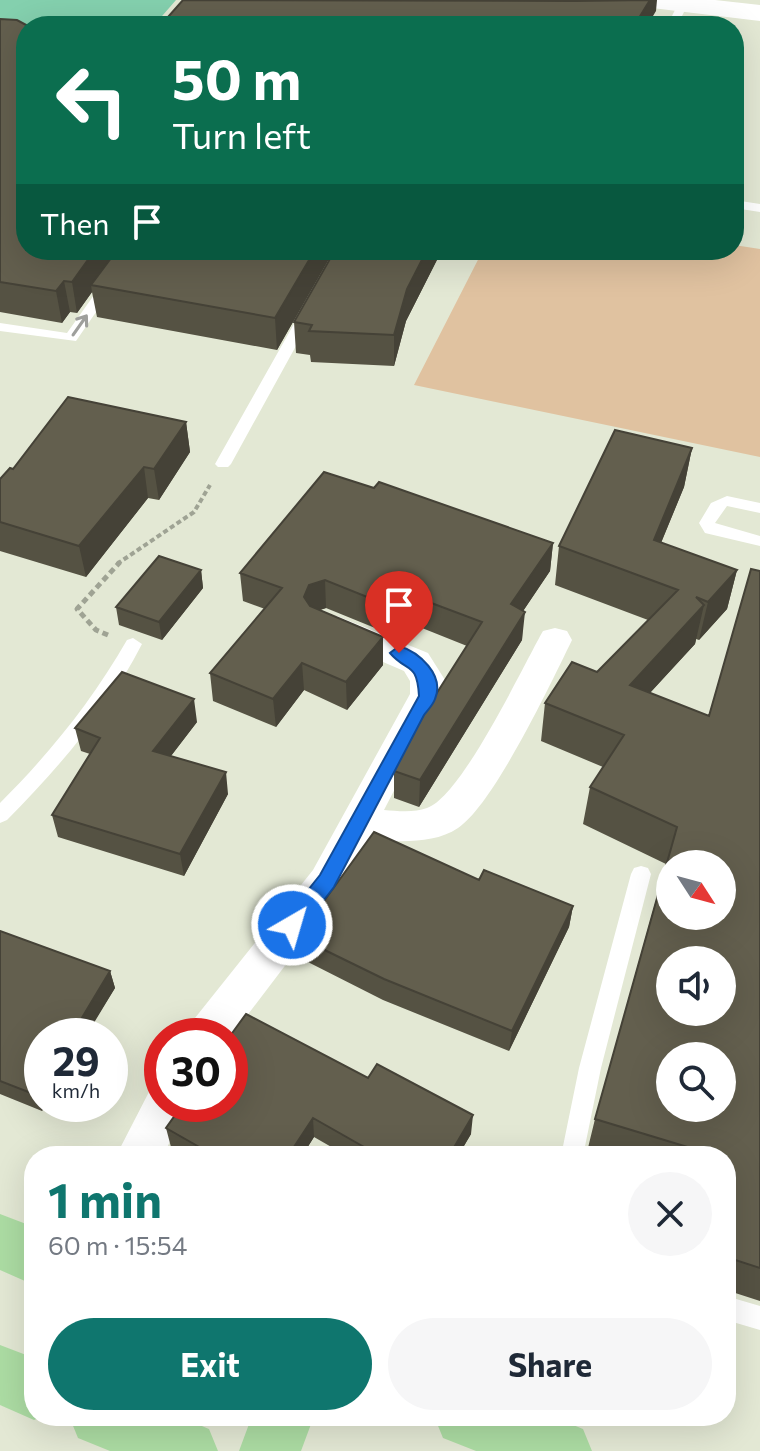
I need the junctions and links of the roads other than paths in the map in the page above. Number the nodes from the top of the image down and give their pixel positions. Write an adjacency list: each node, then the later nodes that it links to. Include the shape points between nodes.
1 (652, 0): 3 (street)
2 (760, 13): 3 (street)
3 (678, 15)
4 (126, 260): 6 (lane, one-way to 4, via 71,338)
5 (313, 303): 7 (lane)
6 (3, 332)
7 (223, 464)
8 (760, 508): 9 (lane, via 718,503 707,523 711,529)
9 (760, 541)
10 (325, 623): 14 (street, via 416,662 427,680 428,697)
11 (555, 640): 14 (street, via 458,805 443,819 415,825)
12 (133, 644): 13 (lane, via 118,676 42,774)
13 (0, 815)
14 (358, 824): 16 (street, via 327,881)
15 (641, 874): 19 (lane)
16 (220, 1018)
17 (157, 1122): 18 (street)
18 (144, 1146)
19 (574, 1146)
20 (0, 1242): 21 (highway)
21 (24, 1252)
22 (736, 1311): 23 (lane)
23 (760, 1318)
24 (0, 1375): 25 (highway)
25 (24, 1385)
26 (279, 1426): 28 (highway)
27 (505, 1426): 29 (highway)
28 (270, 1451)
29 (561, 1451)

